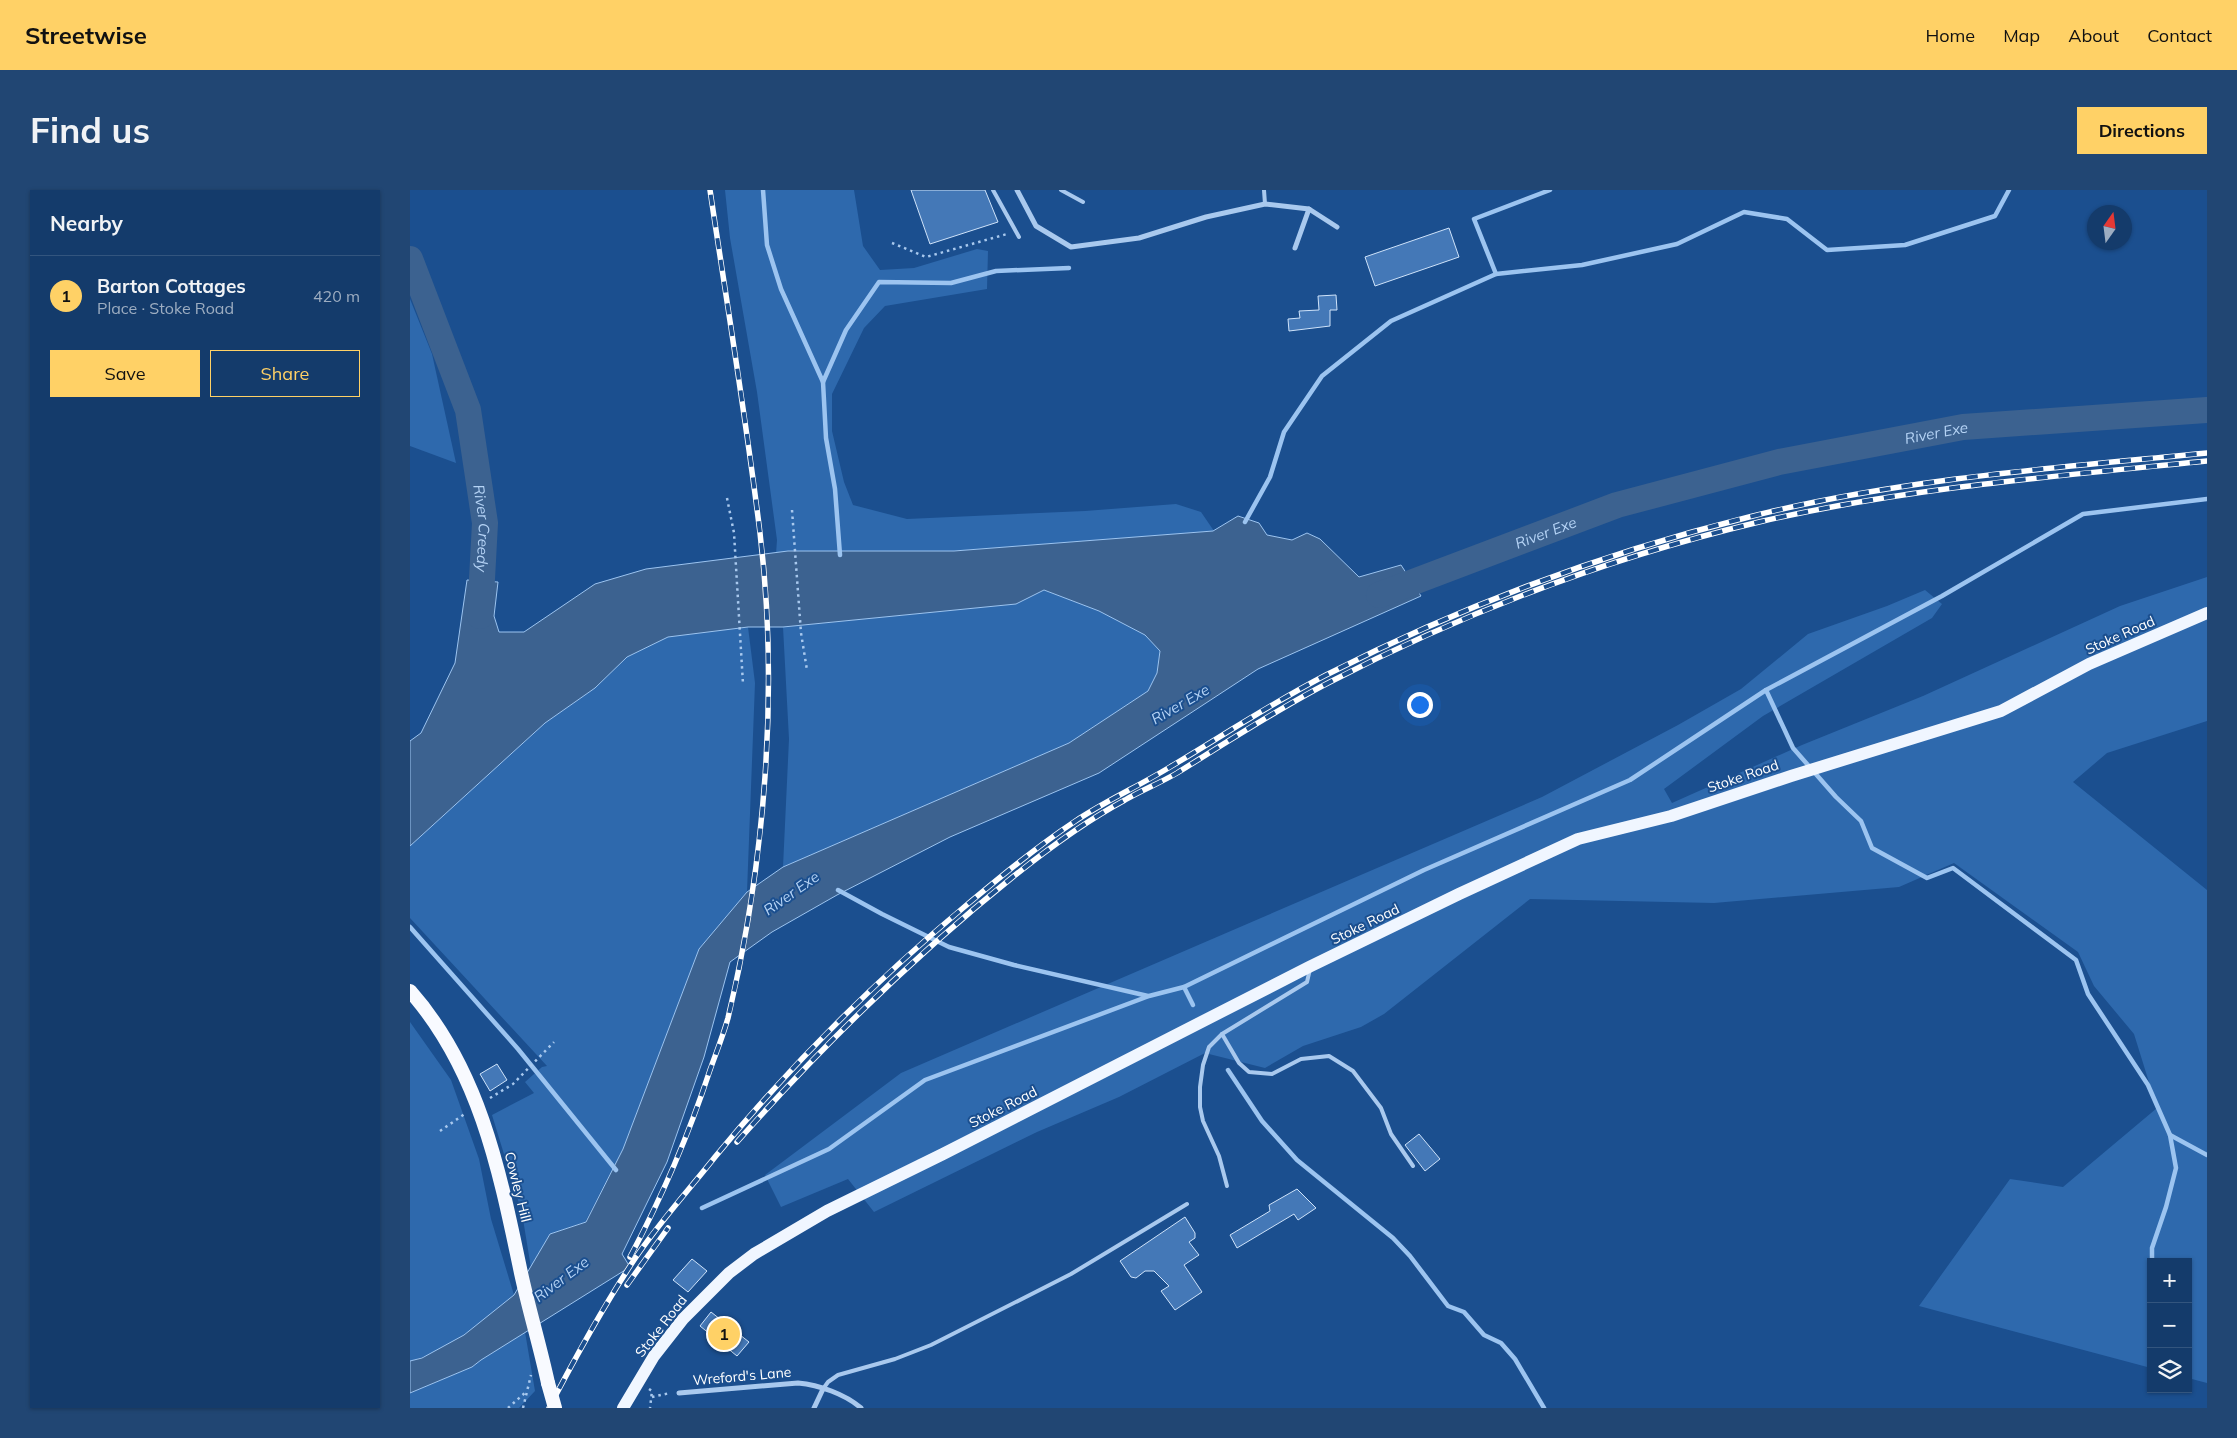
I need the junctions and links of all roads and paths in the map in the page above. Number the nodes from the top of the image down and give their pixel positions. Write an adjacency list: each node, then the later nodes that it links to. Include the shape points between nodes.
1 (993, 190): 9 (lane)
2 (1017, 190): 6 (street, via 1036,226 1071,247 1139,238 1206,217)
3 (1061, 190): 5 (lane)
4 (1264, 190): 6 (lane)
5 (1082, 202)
6 (1265, 204): 7 (street)
7 (1309, 209): 8 (street); 11 (street)
8 (1337, 227)
9 (1019, 237): 10 (path, via 1011,233 926,257)
10 (892, 243)
11 (1294, 248)
12 (727, 498): 16 (path, via 735,544)
13 (792, 510): 15 (path, via 801,633)
14 (2207, 614): 17 (main road, Stoke Road, via 2089,664 2001,712 1672,816 1578,840)
15 (807, 670)
16 (742, 684)
17 (1309, 967): 19 (lane, via 1307,982); 32 (main road, Stoke Road, via 827,1211 754,1254 729,1272 683,1319 654,1356)
18 (410, 992): 21 (highway, Cowley Hill, via 444,1036)
19 (1222, 1034): 23 (lane, via 1239,1063 1249,1072 1272,1074 1301,1059 1328,1056 1352,1071 1380,1108 1391,1134); 24 (lane, via 1209,1047 1203,1065 1200,1107)
20 (554, 1042): 21 (path, via 513,1084)
21 (478, 1105): 22 (path); 31 (highway, Cowley Hill, bridge, via 508,1211)
22 (440, 1131)
23 (1413, 1166)
24 (1227, 1186)
25 (1187, 1204): 26 (lane, via 1071,1274 931,1344 895,1359 838,1375)
26 (823, 1389): 27 (street, Wreford's Lane, via 798,1383); 33 (street); 34 (street, Wreford's Lane)
27 (679, 1393): 28 (path)
28 (652, 1396)
29 (508, 1408): 30 (path, via 528,1390)
30 (523, 1408)
31 (555, 1408)
32 (623, 1408)
33 (814, 1408)
34 (861, 1408)

